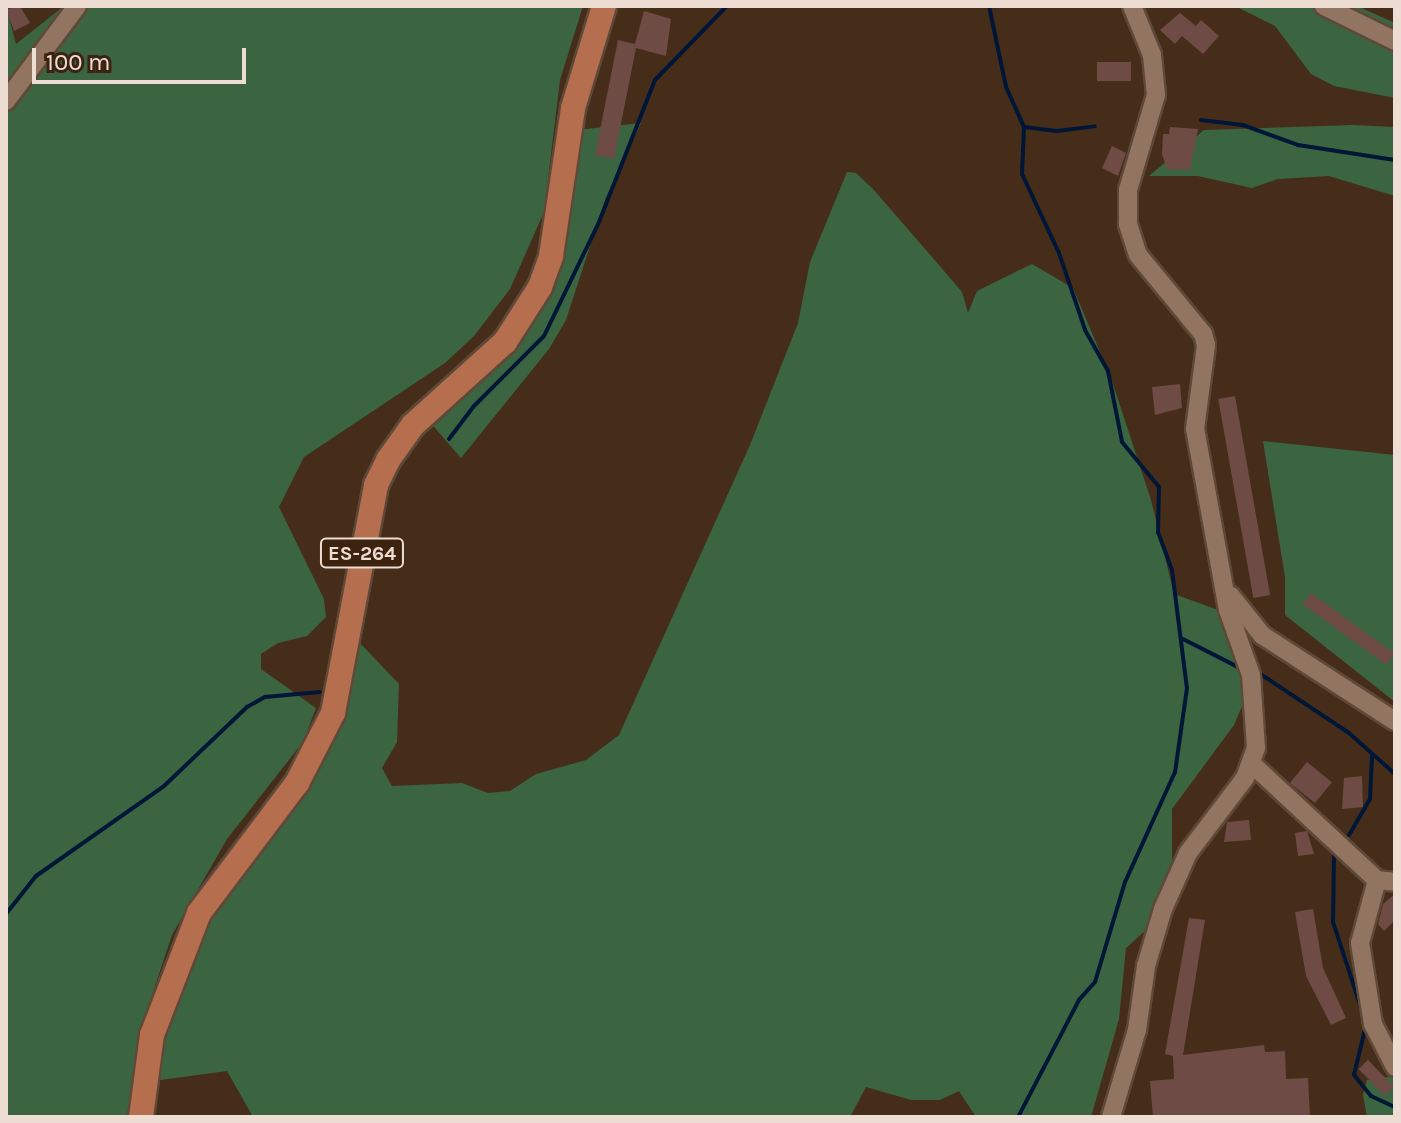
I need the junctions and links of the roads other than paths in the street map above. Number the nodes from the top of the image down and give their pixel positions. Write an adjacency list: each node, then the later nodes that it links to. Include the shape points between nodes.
1 (77, 6): 6 (street)
2 (604, 6): 12 (main road, ES-264, via 573,108 551,256 540,287 505,342 413,425 388,460 376,485 333,713 297,783 199,913 152,1035)
3 (1132, 6): 7 (street, via 1152,55 1156,95 1128,190 1128,224 1138,255 1203,334 1206,345 1195,429)
4 (1324, 6): 5 (street)
5 (1395, 41)
6 (6, 101)
7 (1223, 585): 8 (street, via 1262,635); 9 (street, via 1251,675 1257,729)
8 (1395, 721)
9 (1252, 764): 10 (street); 13 (street, via 1188,853 1163,909 1146,966 1137,1030)
10 (1386, 881): 11 (street, via 1360,943 1373,1024)
11 (1395, 1067)
12 (141, 1117)
13 (1111, 1117)

